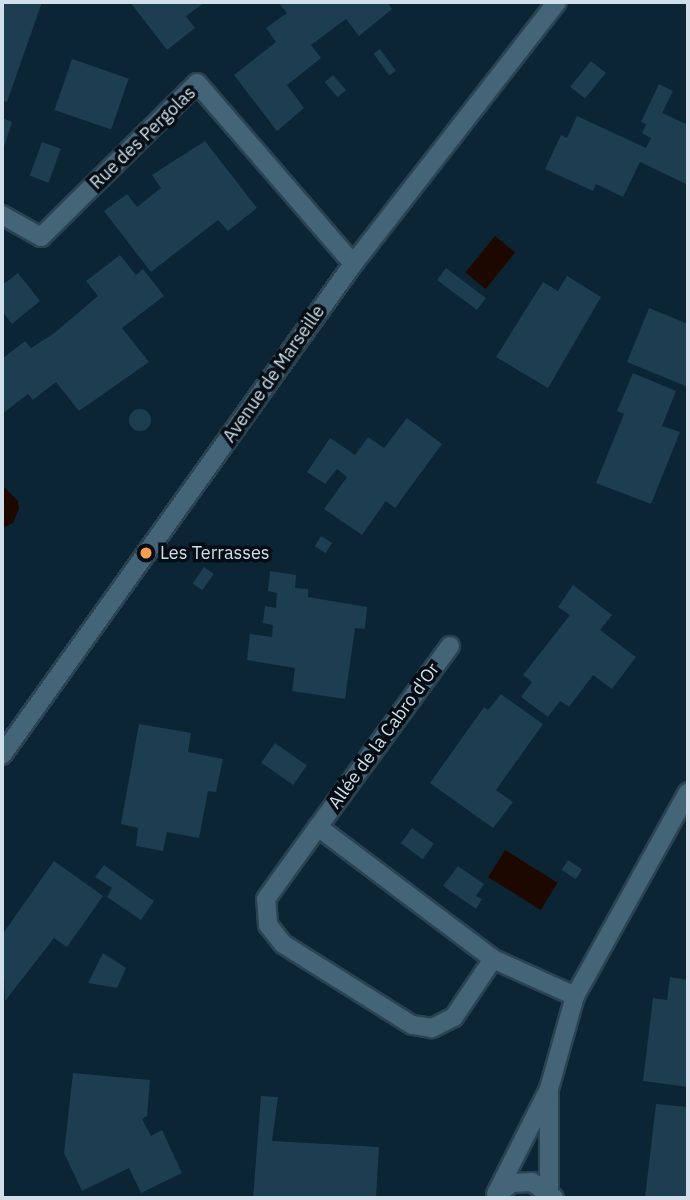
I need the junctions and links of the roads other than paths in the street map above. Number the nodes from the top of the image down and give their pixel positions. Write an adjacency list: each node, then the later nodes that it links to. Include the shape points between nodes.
1 (557, 2): 3 (street, Avenue de Marseille)
2 (2, 215): 3 (street, Rue des Pergolas, via 41,237 197,83)
3 (353, 264): 5 (street, Avenue de Marseille)
4 (450, 646): 7 (street, Allée de la Cabro d'Or)
5 (2, 755)
6 (688, 792): 9 (street)
7 (318, 827): 8 (street, Allée de la Cabro d'Or); 8 (street, Allée de la Cabro d'Or, via 266,899 268,925 283,944 412,1025 432,1028 454,1017)
8 (492, 959): 9 (street, Allée de la Cabro d'Or)
9 (575, 996): 10 (street)
10 (549, 1089): 11 (street); 12 (street)
11 (552, 1195): 12 (street, via 532,1182 512,1183)
12 (495, 1196)

